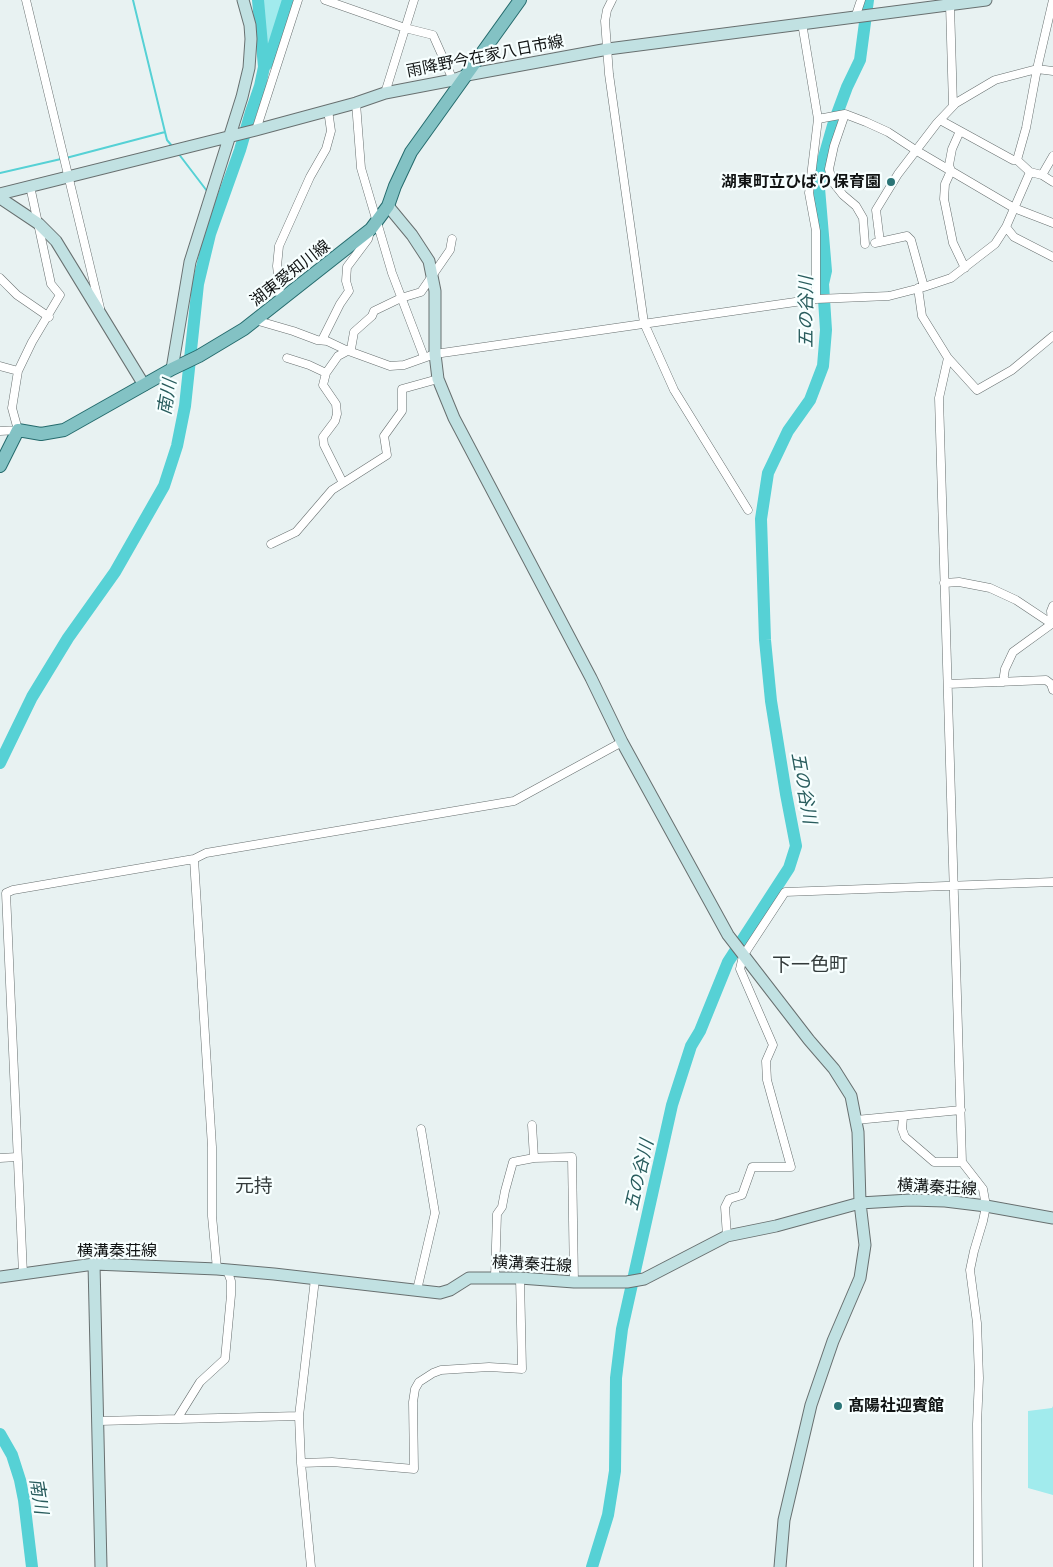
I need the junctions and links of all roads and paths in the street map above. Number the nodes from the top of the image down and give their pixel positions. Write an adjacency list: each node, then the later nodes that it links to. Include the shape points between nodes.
1 (26, 0): 36 (street)
2 (243, 0): 29 (street, via 250,24 250,56)
3 (298, 0): 27 (street)
4 (325, 0): 14 (street)
5 (414, 0): 14 (street)
6 (520, 0): 18 (main road, 湖東愛知川線)
7 (612, 0): 15 (street, via 606,10 605,21)
8 (861, 0): 12 (street)
9 (986, 0): 11 (street, 雨降野今在家八日市線)
10 (1053, 0): 16 (street)
11 (950, 5): 12 (street, 雨降野今在家八日市線); 22 (street)
12 (856, 18): 13 (street, 雨降野今在家八日市線)
13 (802, 23): 15 (street, 雨降野今在家八日市線); 25 (street)
14 (405, 28): 19 (street, via 433,35); 20 (street)
15 (608, 49): 18 (street, 雨降野今在家八日市線); 60 (street)
16 (1037, 69): 17 (street); 22 (street, via 995,80); 32 (street)
17 (1053, 72)
18 (467, 75): 19 (street, 雨降野今在家八日市線); 41 (main road, 湖東愛知川線, via 412,152)
19 (453, 80): 20 (street, 雨降野今在家八日市線)
20 (385, 93): 21 (street, 雨降野今在家八日市線)
21 (356, 103): 23 (street, 雨降野今在家八日市線); 45 (street, via 361,168)
22 (954, 106): 26 (street)
23 (328, 110): 27 (street, 雨降野今在家八日市線); 56 (street, via 331,131 326,149 279,246 277,266)
24 (845, 114): 25 (street); 30 (street, via 888,132); 48 (street, via 830,169 832,181 864,218)
25 (822, 118): 55 (street, via 809,193 816,231)
26 (940, 120): 28 (street); 30 (street)
27 (256, 130): 29 (street, 雨降野今在家八日市線)
28 (960, 131): 32 (street); 33 (street, via 952,148)
29 (232, 135): 36 (street, 雨降野今在家八日市線); 68 (street, via 190,262)
30 (917, 151): 33 (street); 53 (street, via 876,210 877,242 907,236 911,240)
31 (1053, 156): 35 (street)
32 (1017, 160): 34 (street)
33 (951, 171): 42 (street); 50 (street, via 945,184 944,199 953,244)
34 (1030, 172): 35 (street); 42 (street)
35 (1042, 175): 37 (street)
36 (68, 177): 38 (street, 雨降野今在家八日市線); 57 (street)
37 (1053, 182)
38 (30, 186): 39 (street, 雨降野今在家八日市線); 44 (street)
39 (0, 194)
40 (0, 198): 44 (street)
41 (388, 206): 45 (main road, 湖東愛知川線); 51 (street, via 420,246 429,261)
42 (1014, 208): 43 (street); 46 (street)
43 (1053, 223)
44 (39, 224): 57 (street, via 56,241); 58 (street, via 51,284 60,295)
45 (374, 225): 54 (street); 56 (main road, 湖東愛知川線); 62 (street, via 368,239 347,267 349,291)
46 (1006, 227): 49 (street, via 1014,236); 50 (street, via 995,244)
47 (452, 238): 51 (street, via 450,250)
48 (865, 244)
49 (1053, 257)
50 (965, 268): 53 (street, via 951,278)
51 (432, 275): 54 (street, via 421,292); 64 (street, via 435,298)
52 (0, 278): 58 (street)
53 (921, 288): 55 (street, via 889,296); 66 (street, via 922,316)
54 (401, 298): 63 (street, via 374,311 354,332 351,349); 64 (street)
55 (816, 298): 60 (street)
56 (281, 301): 59 (main road, 湖東愛知川線)
57 (101, 313): 72 (street)
58 (48, 317): 69 (street)
59 (255, 320): 62 (street); 68 (main road, 湖東愛知川線)
60 (644, 323): 64 (street); 77 (street, via 674,390)
61 (1053, 336): 66 (street, via 1012,370 977,390)
62 (322, 340): 63 (street)
63 (346, 350): 64 (street, via 390,366 404,365); 70 (street)
64 (429, 355): 71 (street)
65 (287, 358): 70 (street)
66 (948, 358): 79 (street, via 939,398)
67 (0, 366): 69 (street)
68 (176, 367): 72 (main road, 湖東愛知川線)
69 (18, 371): 73 (street, via 12,408)
70 (326, 373): 76 (street, via 324,385 336,404 337,414 323,437 324,445)
71 (438, 379): 76 (street, via 402,389 402,411 384,436 387,455); 85 (street, via 454,418)
72 (144, 384): 73 (main road, 湖東愛知川線, via 64,430 41,434)
73 (18, 430): 74 (street); 75 (main road)
74 (0, 431)
75 (0, 466)
76 (343, 483): 78 (street, via 322,500 296,532)
77 (748, 510)
78 (271, 544)
79 (944, 583): 81 (street, via 959,582 990,588); 83 (street)
80 (1053, 606): 81 (street)
81 (1052, 623): 82 (street, via 1014,652 1005,669)
82 (1004, 682): 83 (street); 84 (street, via 1046,680)
83 (948, 684): 88 (street)
84 (1053, 690)
85 (622, 742): 86 (street, via 514,801 206,853); 89 (street, via 728,936)
86 (194, 859): 95 (street, via 6,893); 104 (street, via 212,1147 212,1216)
87 (1053, 882): 88 (street)
88 (954, 886): 89 (street, via 785,892); 90 (street)
89 (744, 956): 92 (street, via 834,1069 851,1096); 102 (street, via 740,969 773,1044 766,1061 767,1080 790,1167 752,1167 742,1195 729,1199 725,1206)
90 (961, 1110): 91 (street); 98 (street)
91 (903, 1117): 92 (street); 98 (street, via 905,1137 934,1162)
92 (856, 1120): 99 (street)
93 (532, 1125): 97 (street)
94 (421, 1129): 111 (street, via 434,1213)
95 (17, 1157): 96 (street); 105 (street)
96 (0, 1158)
97 (534, 1158): 107 (street, via 513,1162 502,1207 497,1214); 110 (street, via 572,1156)
98 (962, 1162): 100 (street, via 983,1190)
99 (860, 1203): 100 (street, 横溝秦荘線, via 910,1200); 102 (street, 横溝秦荘線); 118 (street, via 864,1244 860,1278 811,1405 784,1520)
100 (986, 1206): 101 (street, 横溝秦荘線); 119 (street, via 970,1270 977,1323 979,1378)
101 (1053, 1218)
102 (727, 1236): 110 (street, 横溝秦荘線, via 644,1279)
103 (94, 1264): 104 (street, 横溝秦荘線); 105 (street, 横溝秦荘線); 114 (street)
104 (222, 1270): 109 (street, 横溝秦荘線); 113 (street, via 230,1281 231,1295 225,1359 200,1382)
105 (22, 1274): 106 (street, 横溝秦荘線)
106 (0, 1277)
107 (495, 1277): 108 (street, 横溝秦荘線); 111 (street, 横溝秦荘線, via 469,1278 440,1293)
108 (520, 1278): 110 (street, 横溝秦荘線); 115 (street, via 522,1369 442,1370 419,1382 413,1402 414,1469)
109 (315, 1279): 111 (street, 横溝秦荘線); 112 (street)
110 (574, 1282)
111 (417, 1290)
112 (300, 1416): 113 (street); 115 (street)
113 (178, 1419): 114 (street)
114 (99, 1421): 116 (street)
115 (301, 1462): 117 (street)
116 (101, 1567)
117 (311, 1567)
118 (780, 1567)
119 (978, 1567)

